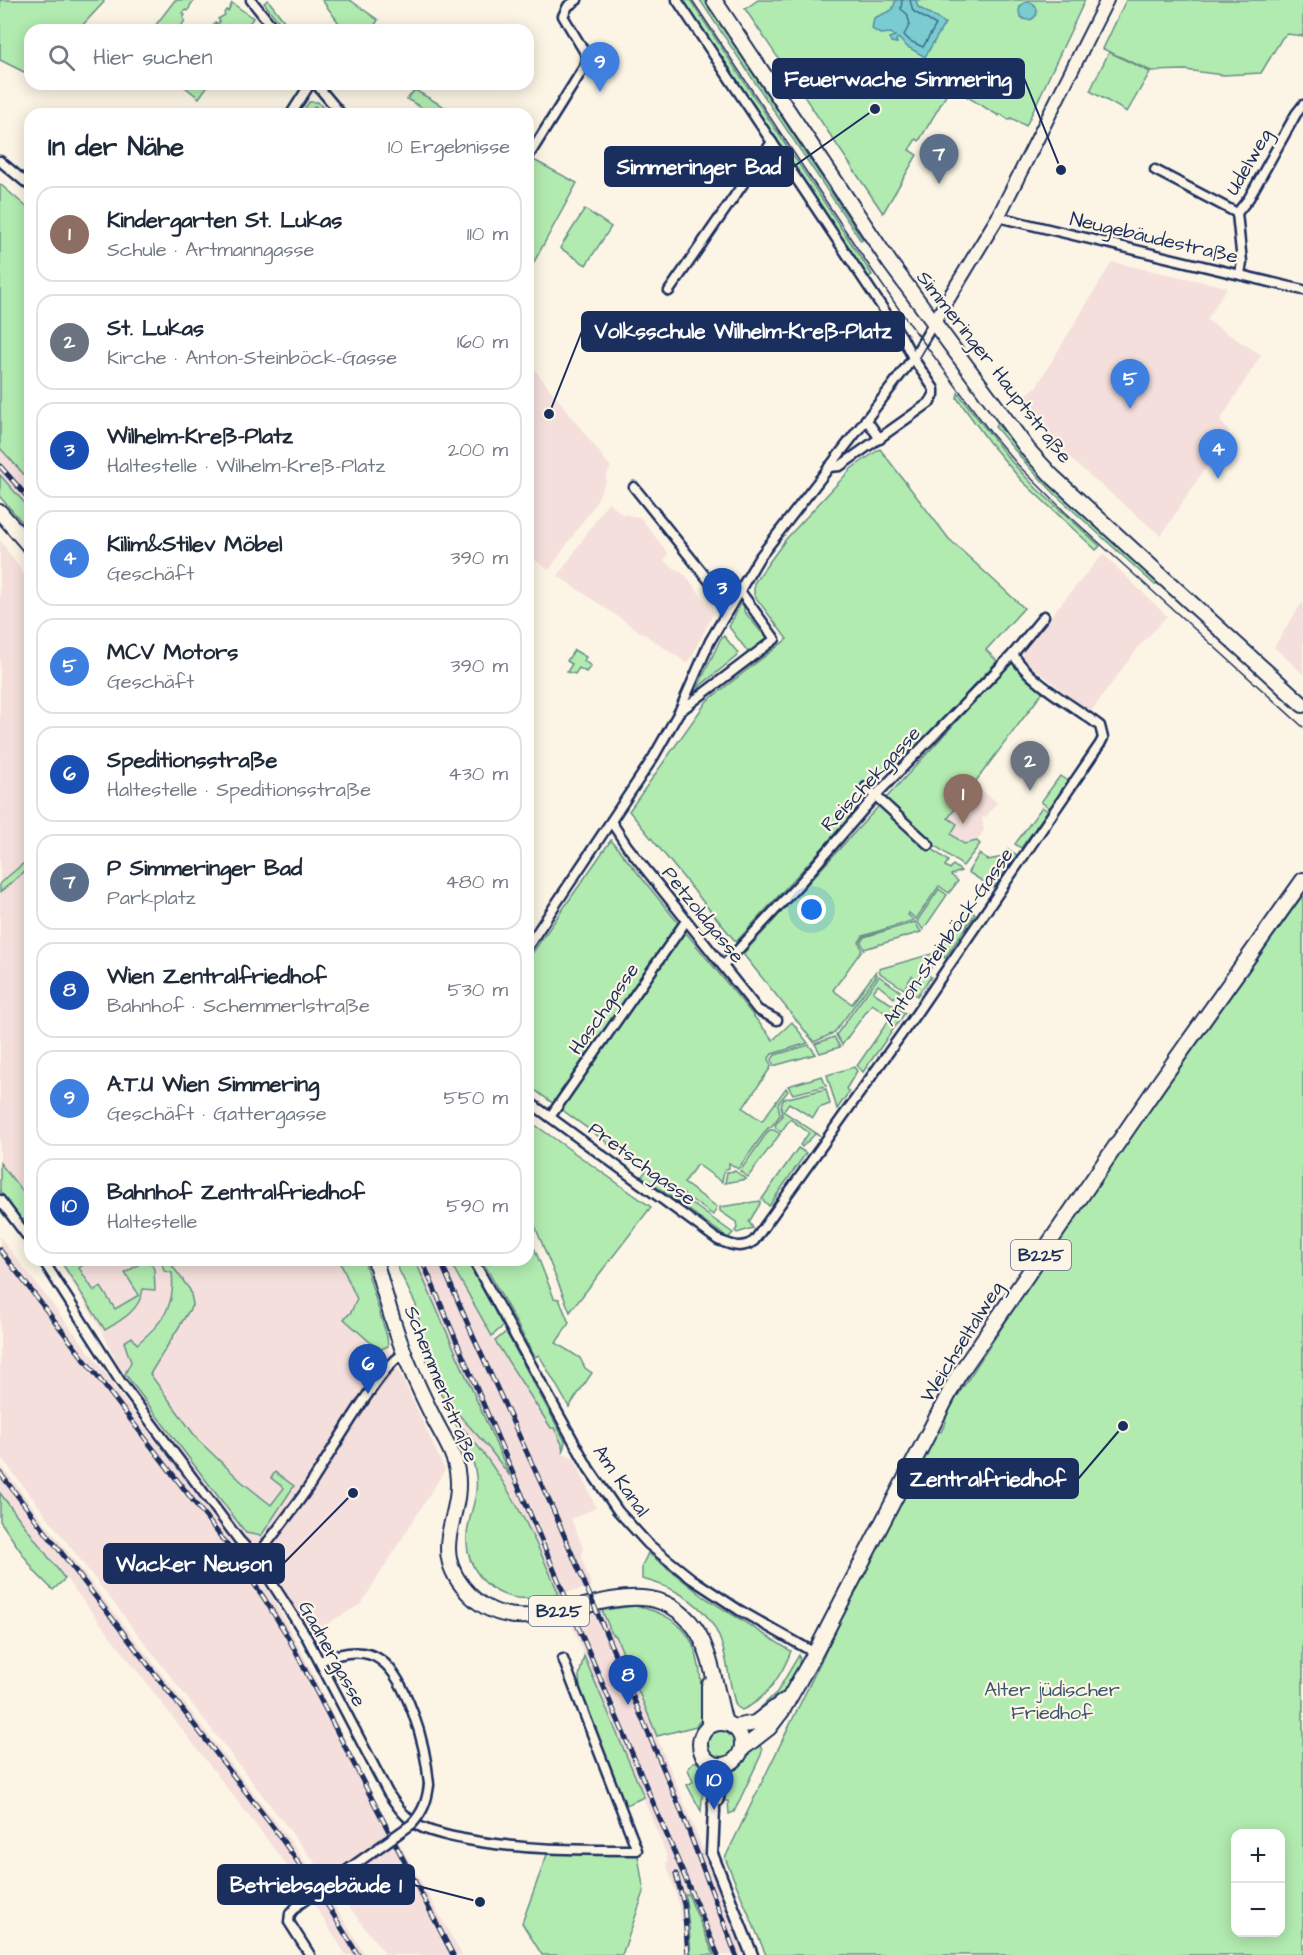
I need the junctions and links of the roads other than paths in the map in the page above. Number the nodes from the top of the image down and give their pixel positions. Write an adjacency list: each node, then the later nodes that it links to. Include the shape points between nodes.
1 (251, 0): 6 (street)
2 (577, 0): 13 (street, via 562,15 587,56 586,64)
3 (677, 0): 12 (street)
4 (714, 0): 22 (main road, Simmeringer Hauptstraße)
5 (1107, 0): 18 (main road)
6 (270, 24)
7 (306, 90): 10 (street)
8 (321, 90): 11 (street)
9 (1303, 105): 17 (street, Udelweg)
10 (295, 108)
11 (336, 108)
12 (772, 142): 21 (street); 23 (street)
13 (534, 147)
14 (0, 161): 16 (street)
15 (1155, 170): 17 (street)
16 (24, 181)
17 (1237, 213): 19 (street, Udelweg)
18 (998, 217): 19 (street, Neugebäudestraße); 22 (main road)
19 (1240, 274): 20 (street, Neugebäudestraße)
20 (1303, 290)
21 (669, 291)
22 (933, 324): 23 (street); 34 (main road, Simmeringer Hauptstraße, via 1053,477)
23 (913, 358): 24 (street); 25 (street, via 934,395 929,403)
24 (866, 419): 25 (street); 26 (street)
25 (880, 439): 26 (street, via 840,466)
26 (829, 467): 30 (street, via 759,558)
27 (634, 487): 31 (street)
28 (0, 512): 29 (main road)
29 (24, 540)
30 (740, 591): 31 (street); 35 (street, via 775,639)
31 (730, 607): 35 (street, via 710,640)
32 (1044, 616): 33 (street, Reischekgasse)
33 (1013, 654): 37 (street, Reischekgasse); 49 (street, Anton-Steinböck-Gasse, via 1018,663 1059,698 1100,726 1103,738 916,1014 760,1233 748,1245)
34 (1303, 705)
35 (679, 712): 38 (street)
36 (866, 787): 37 (street)
37 (876, 795): 39 (street); 43 (street, Reischekgasse)
38 (612, 823): 41 (street, Petzoldgasse); 42 (street)
39 (929, 845)
40 (1303, 879): 55 (main road, Weichseltalweg / B225, via 958,1376)
41 (686, 921): 43 (street, Petzoldgasse); 46 (street, Haschgasse)
42 (534, 937)
43 (723, 966): 44 (street, Petzoldgasse, via 758,1010)
44 (777, 1020)
45 (534, 1105): 46 (street, Pretschgasse)
46 (550, 1117): 49 (street, Pretschgasse, via 718,1240)
47 (0, 1200): 48 (street)
48 (24, 1232)
49 (739, 1247)
50 (47, 1266): 54 (street, Gadnergasse, via 120,1382)
51 (377, 1266): 53 (main road, Schemmerlstraße / B225)
52 (476, 1266): 55 (street, Am Kanal, via 589,1469 618,1511 648,1544 692,1579)
53 (404, 1354): 54 (street, via 384,1370 306,1491); 58 (main road, Schemmerlstraße / B225, via 454,1458 458,1485 448,1550 457,1576 473,1597 512,1617 626,1597 655,1600 674,1609 694,1628)
54 (256, 1558): 57 (street, Gadnergasse)
55 (815, 1653): 59 (main road, Weichseltalweg / B225)
56 (562, 1659): 57 (street, Gadnergasse, via 637,1850 508,1846 421,1827 403,1814 388,1793)
57 (320, 1661): 66 (street, bridge, via 359,1652 389,1666 406,1694 420,1731 429,1785 428,1799 412,1824 290,1914 289,1922)
58 (709, 1665): 60 (main road, B225); 61 (main road, B225)
59 (789, 1698): 60 (main road, Weichseltalweg / B225, via 755,1723); 62 (main road, Weichseltalweg / B225, via 777,1720)
60 (730, 1725): 61 (main road, Weichseltalweg / B225); 62 (main road, B225, via 741,1737)
61 (709, 1726): 63 (main road, B225, via 701,1735 699,1747)
62 (742, 1749): 64 (main road, Weichseltalweg / B225)
63 (712, 1764): 64 (main road); 65 (street)
64 (727, 1765): 65 (street)
65 (714, 1810): 67 (street, via 713,1859)
66 (310, 1955)
67 (752, 1955)

